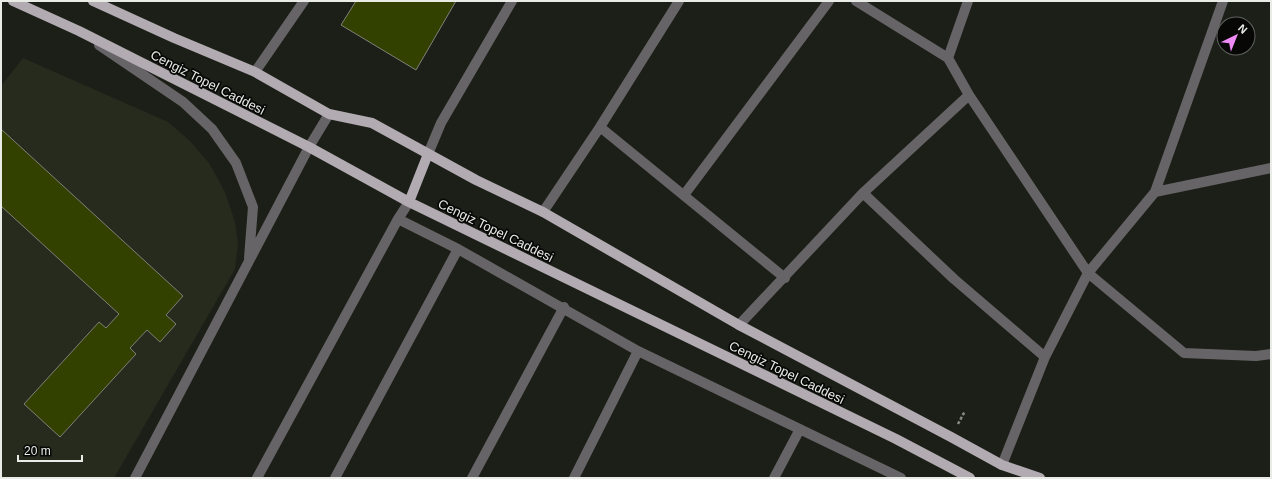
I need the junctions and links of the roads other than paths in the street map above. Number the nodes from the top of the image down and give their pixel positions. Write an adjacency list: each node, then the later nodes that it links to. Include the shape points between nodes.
1 (13, 1): 10 (main road, Cengiz Topel Caddesi)
2 (93, 1): 12 (main road, Cengiz Topel Caddesi)
3 (304, 1): 12 (street)
4 (512, 1): 17 (street, via 441,123)
5 (679, 1): 15 (street)
6 (829, 1): 21 (street)
7 (856, 1): 11 (street)
8 (968, 1): 11 (street)
9 (1223, 1): 19 (street)
10 (79, 31): 16 (main road, Cengiz Topel Caddesi); 26 (street, via 183,102 212,129 236,163 253,207)
11 (948, 58): 13 (street)
12 (255, 72): 14 (main road, Cengiz Topel Caddesi)
13 (969, 95): 20 (street); 27 (street)
14 (329, 114): 16 (street); 17 (main road, Cengiz Topel Caddesi, via 372,123)
15 (600, 127): 21 (street); 23 (street)
16 (309, 147): 22 (main road, Cengiz Topel Caddesi); 26 (street)
17 (428, 154): 22 (main road); 23 (main road, Cengiz Topel Caddesi)
18 (1271, 168): 19 (street)
19 (1155, 192): 27 (street)
20 (863, 193): 28 (street); 33 (street, via 954,279)
21 (684, 195): 28 (street)
22 (409, 202): 24 (street); 43 (main road, Cengiz Topel Caddesi, via 896,439)
23 (543, 212): 30 (main road, Cengiz Topel Caddesi)
24 (398, 219): 25 (street); 37 (street)
25 (458, 249): 29 (street); 38 (street)
26 (248, 263): 36 (street)
27 (1088, 273): 32 (street, via 1184,353 1256,356); 33 (street)
28 (785, 278): 30 (street)
29 (564, 307): 31 (street); 39 (street)
30 (739, 325): 35 (main road, Cengiz Topel Caddesi)
31 (638, 351): 34 (street); 40 (street)
32 (1271, 354)
33 (1045, 357): 35 (street)
34 (800, 429): 41 (street); 42 (street)
35 (1002, 465): 44 (main road, Cengiz Topel Caddesi)
36 (135, 478)
37 (257, 478)
38 (335, 478)
39 (472, 478)
40 (574, 478)
41 (774, 478)
42 (901, 478)
43 (970, 478)
44 (1040, 478)

